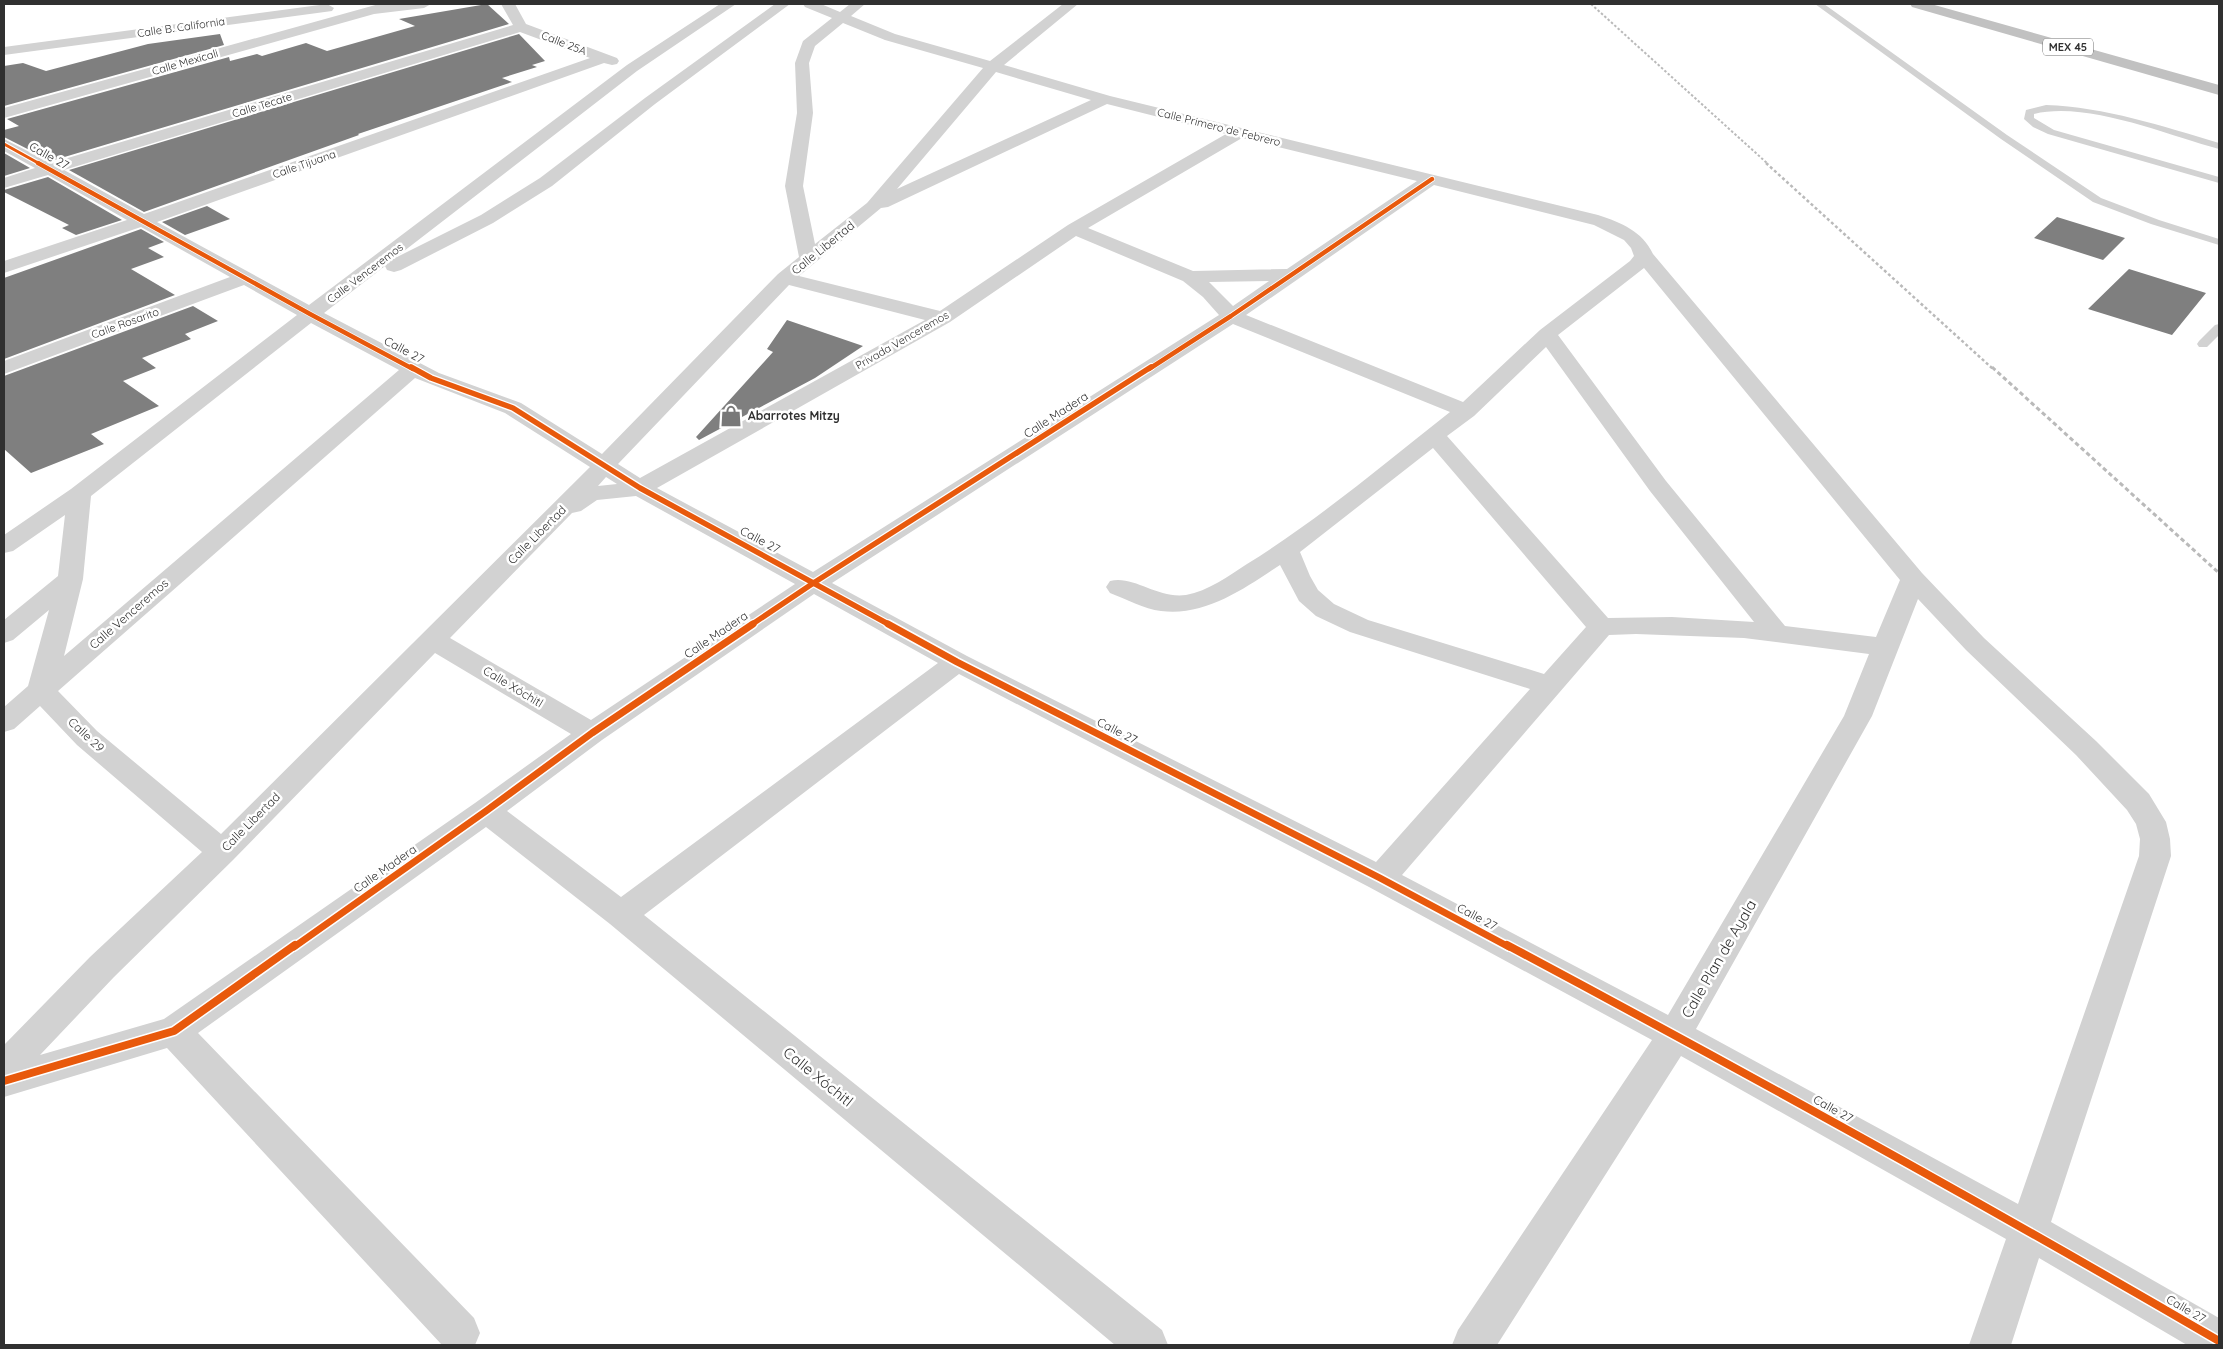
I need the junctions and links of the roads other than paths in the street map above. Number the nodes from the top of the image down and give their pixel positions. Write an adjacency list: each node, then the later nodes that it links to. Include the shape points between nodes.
1 (393, 4): 11 (street, Calle Mexicali)
2 (424, 4): 11 (street, Calle Mexicali)
3 (508, 4): 13 (street)
4 (729, 4): 17 (street, Calle Venceremos)
5 (784, 4): 39 (street, via 650,101 546,182 454,236)
6 (810, 4): 12 (street, Calle Primero de Febrero)
7 (858, 4): 12 (street)
8 (1071, 4): 16 (street, Calle Libertad)
9 (1819, 4): 31 (lane, via 2097,200)
10 (1916, 4): 18 (highway, MEX 45)
11 (363, 7): 14 (street, Calle B. California); 20 (street, Calle Mexicali)
12 (841, 18): 16 (street, Calle Primero de Febrero, via 890,37); 33 (street, via 808,44 802,63 805,113 794,186)
13 (521, 27): 15 (street, Calle 25A); 24 (street, Calle Tecate)
14 (4, 51)
15 (604, 58): 17 (street, Calle 25A); 29 (street, Calle Tijuana)
16 (992, 67): 19 (street, Calle Primero de Febrero); 28 (street, Calle Libertad)
17 (632, 68): 39 (street, Calle Venceremos)
18 (2219, 90)
19 (1105, 99): 21 (street, Calle Primero de Febrero); 28 (street)
20 (4, 113)
21 (1240, 132): 25 (street, Calle Primero de Febrero); 30 (street, Privada Venceremos)
22 (4, 144): 24 (street, Calle 27)
23 (2219, 146): 26 (lane, via 2090,113 2055,107 2029,112 2029,119 2052,132)
24 (49, 169): 27 (street, Calle Tecate); 29 (street, Calle 27)
25 (1432, 179): 32 (street, Calle Primero de Febrero, via 1616,227); 35 (street, Calle Madera)
26 (2219, 180)
27 (4, 183)
28 (874, 207): 33 (street, Calle Libertad)
29 (142, 221): 34 (street, Calle Tijuana); 37 (street, Calle 27)
30 (1074, 229): 36 (street); 42 (street, Privada Venceremos)
31 (2219, 242)
32 (1638, 246): 44 (street, via 1636,265); 56 (street)
33 (810, 259): 38 (street, Calle Libertad)
34 (4, 267)
35 (1291, 275): 36 (street); 41 (street, Calle Madera)
36 (1190, 277): 41 (street)
37 (246, 278): 40 (street, Calle 27); 46 (street, Calle Rosarito)
38 (785, 278): 42 (street); 50 (street, Calle Libertad)
39 (341, 291): 40 (street, Calle Venceremos)
40 (310, 314): 47 (street, Calle 27); 52 (street, Calle Venceremos)
41 (1232, 316): 48 (street); 58 (street, Calle Madera)
42 (944, 318): 51 (street, Privada Venceremos)
43 (2219, 328): 45 (lane)
44 (1547, 334): 48 (street); 62 (street, via 1658,486)
45 (2203, 344)
46 (4, 368)
47 (414, 368): 50 (street, Calle 27, via 444,384 513,408); 67 (street, Calle Venceremos)
48 (1466, 411): 49 (street)
49 (1434, 436): 55 (street); 60 (street)
50 (604, 466): 51 (street, Calle 27); 53 (street, Calle Libertad)
51 (640, 488): 53 (street, Privada Venceremos, via 591,494); 58 (street, Calle 27)
52 (78, 494): 54 (street, Calle Venceremos); 57 (street)
53 (551, 521): 63 (street, Calle Libertad)
54 (4, 546)
55 (1287, 550): 59 (street, via 1238,582 1211,596 1186,603 1161,603); 66 (street, via 1308,595 1325,610 1359,626)
56 (1913, 578): 64 (street, Calle Plan de Ayala); 78 (street, via 2138,802 2152,822 2155,838 2155,856)
57 (70, 579): 61 (street); 67 (street)
58 (815, 582): 65 (street, Calle 27); 69 (street, Calle Madera)
59 (1119, 587)
60 (1601, 627): 62 (street, via 1653,623); 66 (street)
61 (4, 634)
62 (1778, 634): 64 (street)
63 (433, 640): 69 (street, Calle Xóchitl); 71 (street, Calle Libertad)
64 (1886, 647): 75 (street, Calle Plan de Ayala, via 1858,716)
65 (957, 662): 72 (street, Calle 27); 73 (street)
66 (1548, 685): 72 (street)
67 (41, 690): 68 (street, Calle Venceremos); 71 (street, Calle 29, via 87,738)
68 (4, 722)
69 (592, 734): 70 (street, Calle Madera)
70 (486, 811): 73 (street, Calle Xóchitl); 74 (street, Calle Madera)
71 (222, 852): 76 (street, Calle Libertad, via 102,967)
72 (1380, 878): 75 (street, Calle 27)
73 (621, 915): 81 (street, Calle Xóchitl)
74 (174, 1030): 77 (street, Calle Madera); 79 (street)
75 (1675, 1035): 78 (street, Calle 27); 82 (street, Calle Plan de Ayala)
76 (4, 1069)
77 (4, 1081)
78 (2030, 1231): 80 (street, Calle 27); 83 (street)
79 (459, 1333)
80 (2219, 1341)
81 (1147, 1345)
82 (1473, 1345)
83 (1990, 1345)

